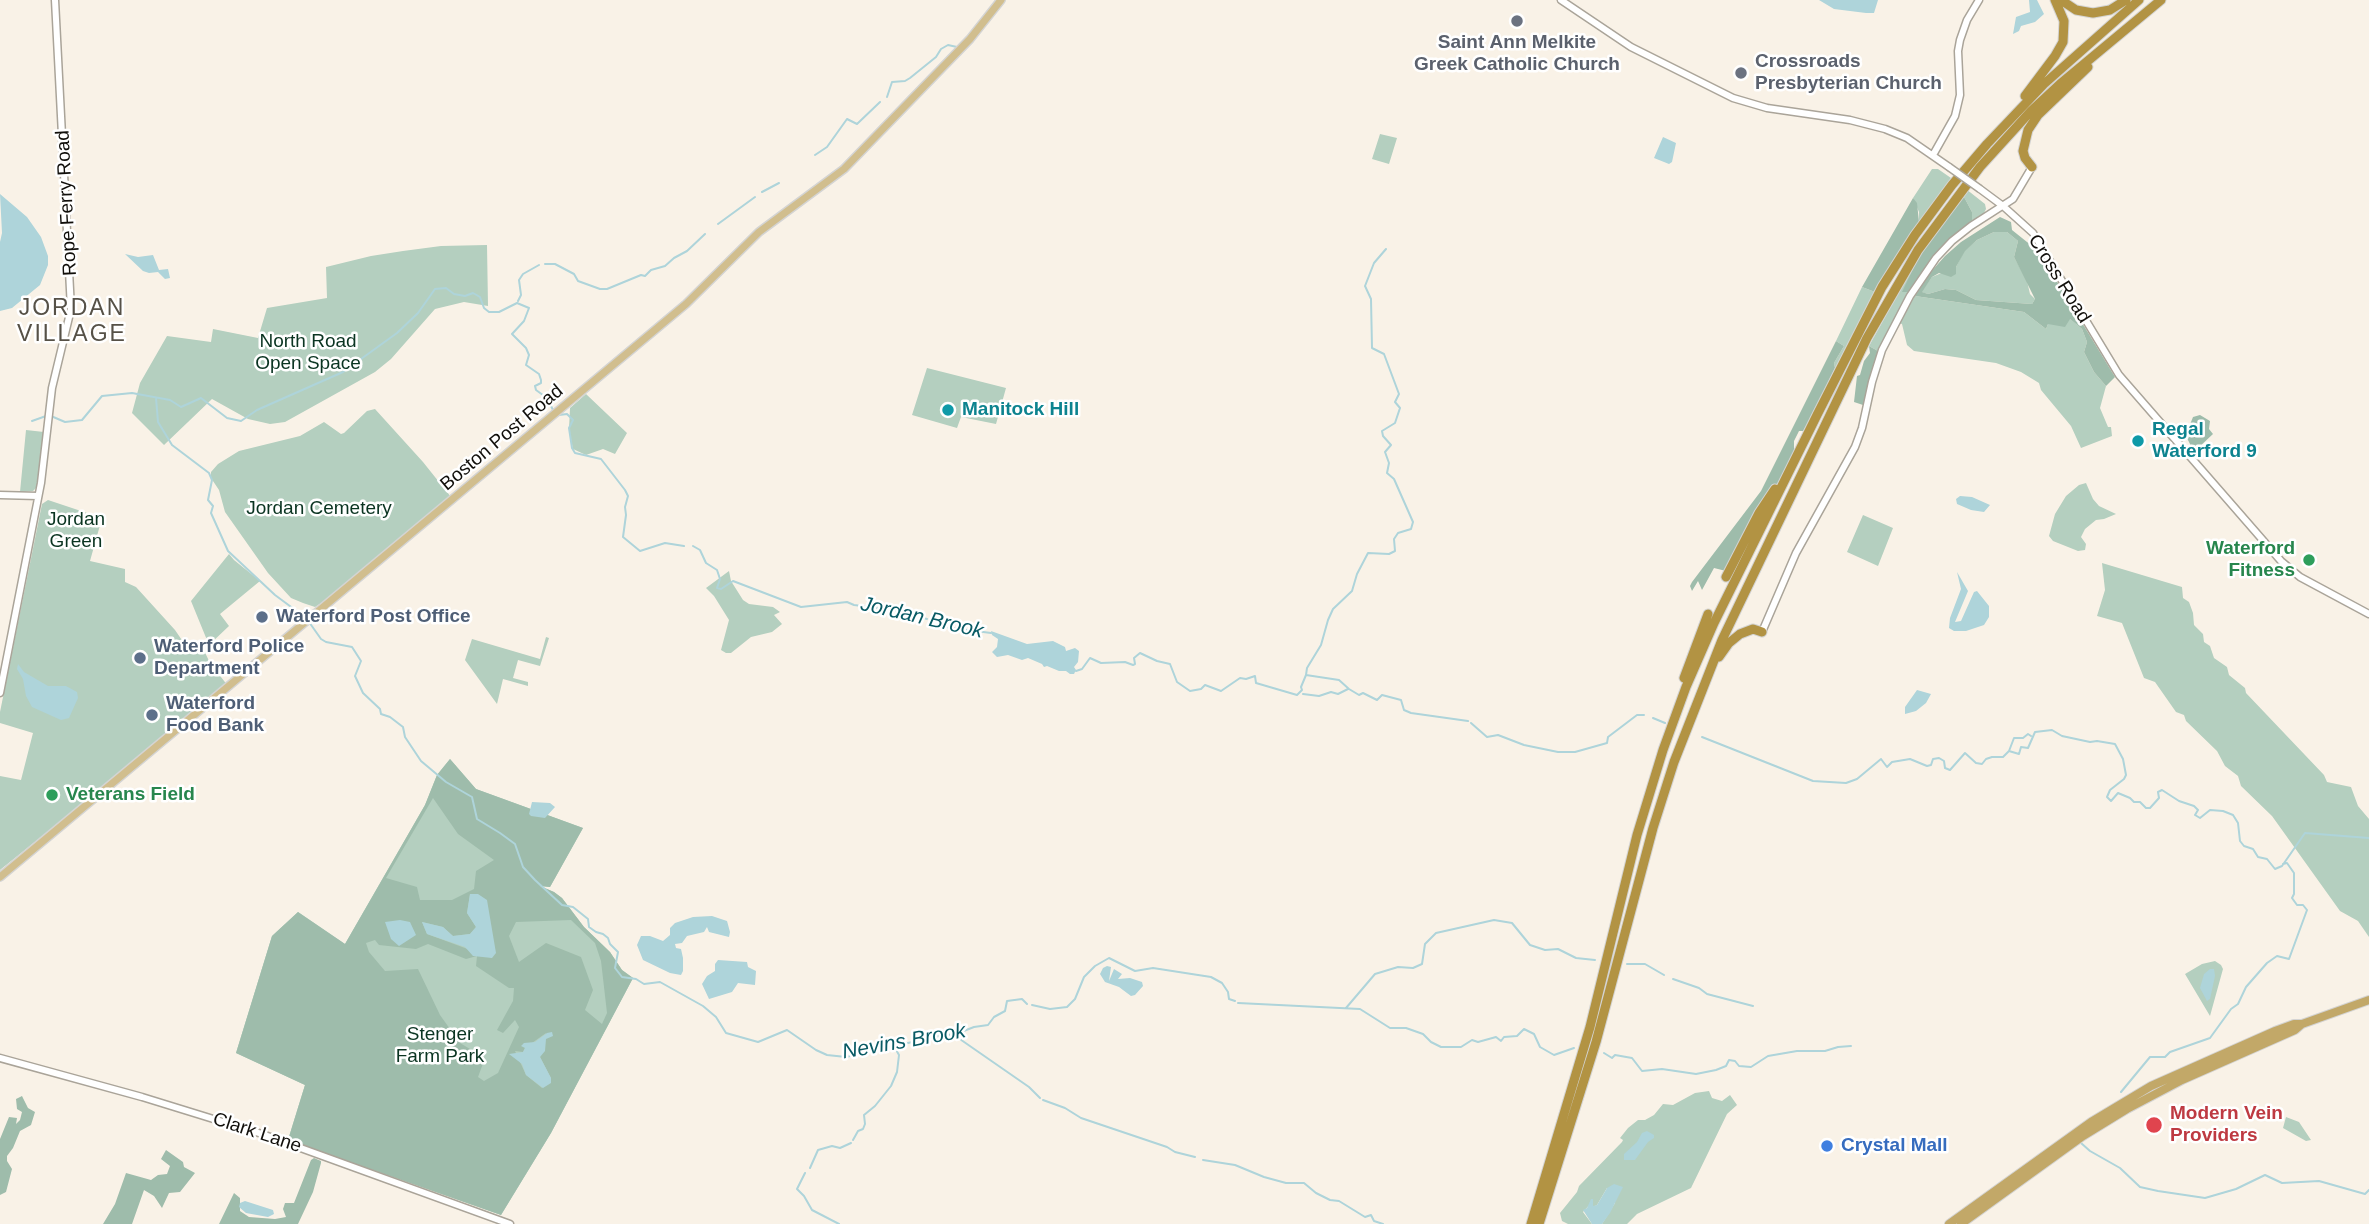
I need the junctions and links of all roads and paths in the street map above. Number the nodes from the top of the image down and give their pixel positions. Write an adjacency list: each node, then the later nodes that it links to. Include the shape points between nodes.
1 (55, 0): 16 (main road, Rope Ferry Road, via 72,291 52,388)
2 (1001, 0): 24 (main road, Boston Post Road, via 970,39 852,162 759,232 686,304)
3 (1561, 0): 11 (main road, Cross Road, via 1631,47 1733,98 1885,129)
4 (1979, 0): 11 (main road, via 1960,40 1955,116)
5 (2056, 0): 10 (highway, via 2064,21 2061,46)
6 (2061, 0): 7 (highway, via 2076,10 2093,13)
7 (2126, 0)
8 (2140, 0): 10 (highway, via 2044,84)
9 (2161, 0): 12 (highway, via 2034,120 2023,151); 22 (highway, via 2031,111 1980,167 1918,250 1857,358)
10 (1987, 144): 14 (highway, via 1927,218 1882,286)
11 (1933, 155): 13 (main road, Cross Road, bridge)
12 (2032, 167): 13 (main road, via 2013,199)
13 (2003, 205): 19 (main road, Cross Road, via 2033,233 2119,375 2224,497 2291,570); 20 (main road, via 1944,249 1896,320 1876,367 1855,447 1796,553)
14 (1801, 446): 17 (highway); 23 (highway, via 1703,648)
15 (0, 495): 16 (main road)
16 (38, 496): 21 (main road, Rope Ferry Road)
17 (1726, 578)
18 (1708, 614): 23 (highway)
19 (2369, 614)
20 (1762, 632): 22 (highway, via 1749,630 1729,643)
21 (0, 693)
22 (1695, 705): 30 (highway, via 1660,803 1600,1030)
23 (1663, 751): 29 (highway, via 1583,1051)
24 (0, 877)
25 (2369, 1000): 27 (highway, via 2275,1031 2122,1107)
26 (0, 1058): 28 (main road, Clark Lane, via 254,1132)
27 (2067, 1143): 31 (highway); 32 (highway)
28 (510, 1224)
29 (1531, 1224)
30 (1539, 1224)
31 (1949, 1224)
32 (1961, 1224)

